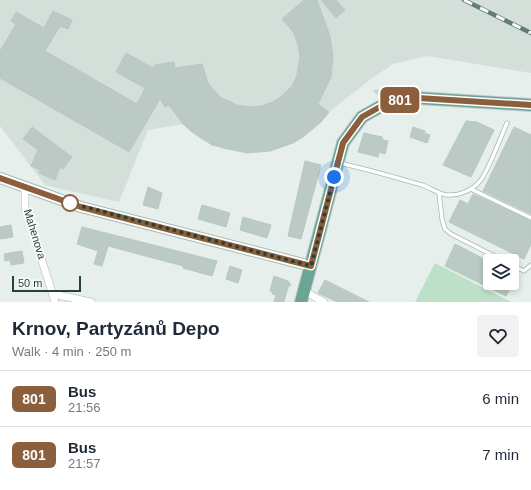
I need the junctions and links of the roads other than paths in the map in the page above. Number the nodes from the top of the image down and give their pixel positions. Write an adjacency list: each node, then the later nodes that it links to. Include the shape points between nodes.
1 (531, 105): 3 (main road, via 418,98 392,100 362,117 343,143)
2 (507, 122): 6 (lane, via 481,180)
3 (338, 163): 7 (lane, via 369,169 426,186); 11 (main road)
4 (0, 178): 5 (street)
5 (25, 188): 11 (street, via 81,207); 13 (street, Mahenova, via 25,207)
6 (471, 189): 7 (lane, via 448,195); 8 (lane)
7 (439, 193): 9 (lane, via 445,229)
8 (531, 218)
9 (490, 254)
10 (531, 265): 12 (lane, via 524,271)
11 (311, 266): 14 (main road)
12 (519, 268)
13 (53, 294): 15 (street, Mahenova); 16 (street)
14 (303, 296): 17 (street)
15 (55, 302)
16 (91, 302)
17 (324, 302)

